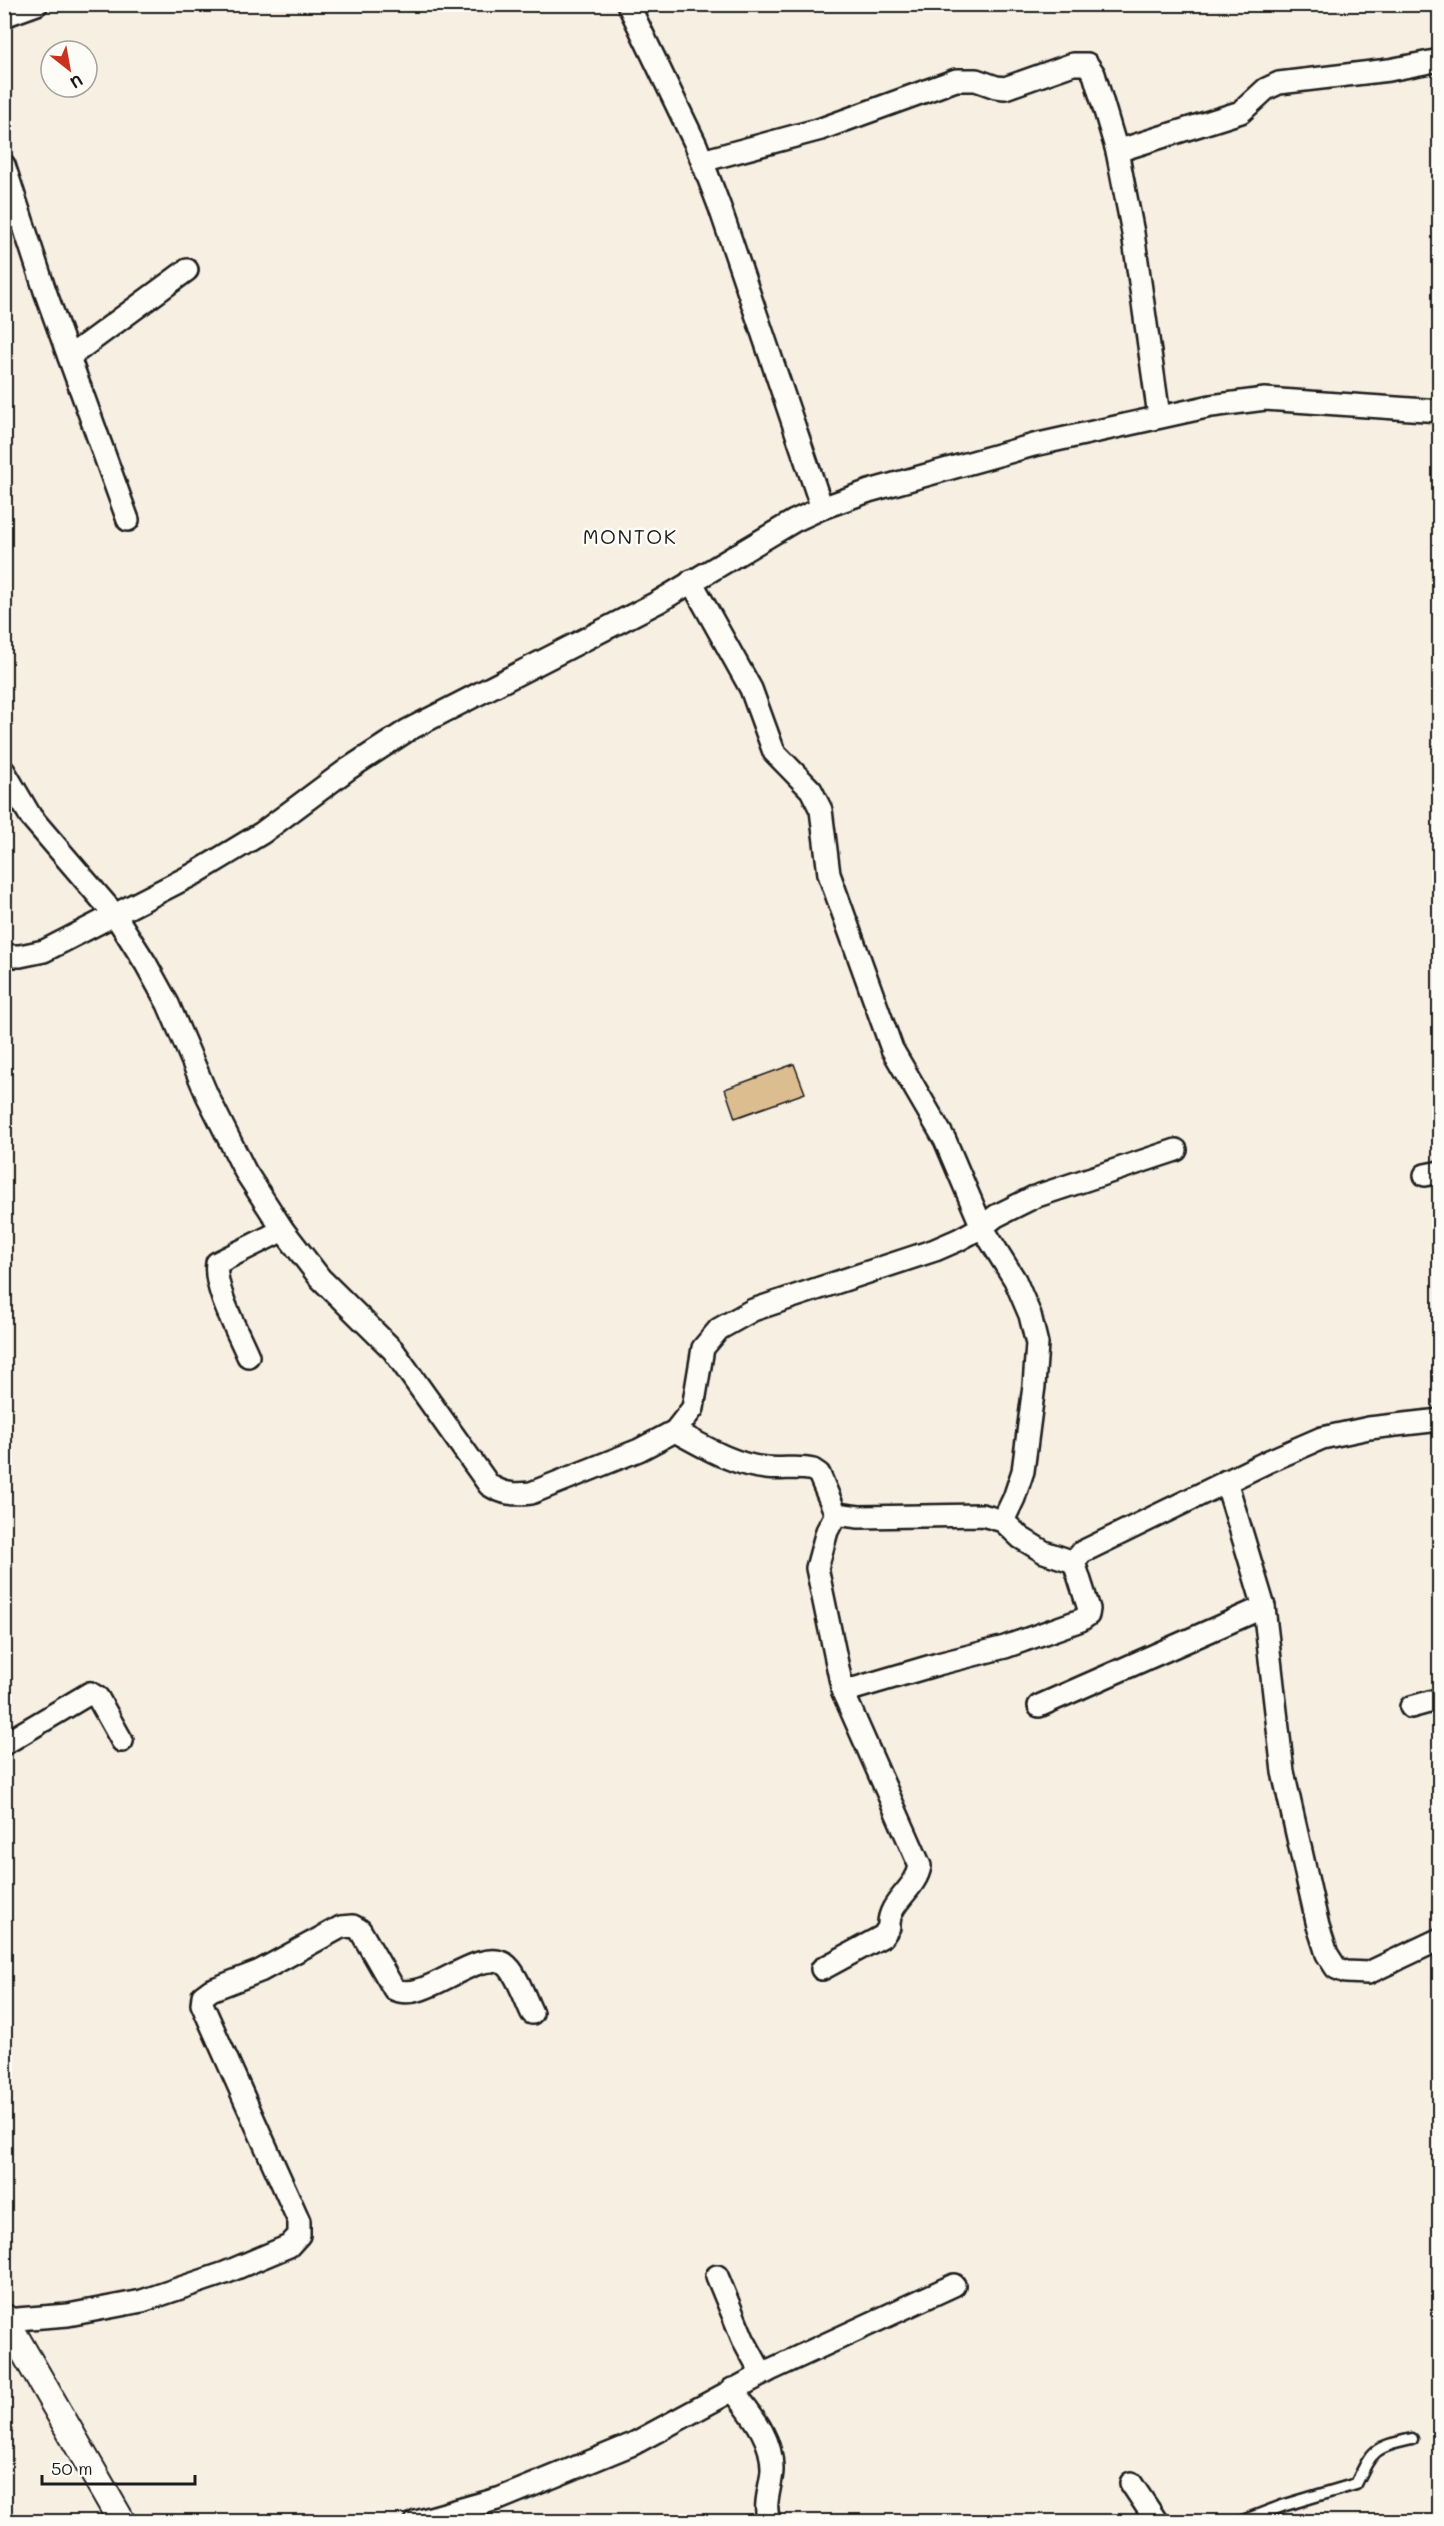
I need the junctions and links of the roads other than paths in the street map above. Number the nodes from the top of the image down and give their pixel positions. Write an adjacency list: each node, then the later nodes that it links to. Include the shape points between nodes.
1 (37, 4): 3 (street)
2 (628, 4): 6 (street)
3 (4, 16)
4 (1440, 60): 5 (street, via 1279,83 1266,89 1241,112)
5 (1117, 151): 6 (street, via 1094,75 1087,63 1073,63 1012,87 956,80 821,129); 11 (street)
6 (702, 161): 12 (street)
7 (4, 165): 9 (street)
8 (187, 270): 9 (street)
9 (69, 357): 13 (street)
10 (1440, 411): 11 (street, via 1265,399)
11 (1160, 417): 12 (street, via 940,471)
12 (822, 508): 14 (street)
13 (128, 520)
14 (691, 581): 16 (street, via 658,602 408,730 262,833); 19 (street, via 751,689 774,752 811,790 821,810 829,874 892,1049 945,1140)
15 (4, 771): 16 (street, via 32,816)
16 (115, 915): 17 (street, via 44,951); 20 (street, via 168,1004 245,1171)
17 (4, 956)
18 (1176, 1150): 19 (street, via 1034,1197)
19 (982, 1227): 23 (street, via 935,1250 753,1310 719,1329 704,1348 693,1408); 26 (street, via 1015,1280 1030,1315 1036,1344 1023,1471)
20 (283, 1230): 21 (street, via 217,1263 220,1289); 23 (street, via 327,1285 393,1350 489,1485 499,1491 531,1493 639,1450)
21 (248, 1356)
22 (1440, 1420): 24 (street, via 1322,1438)
23 (675, 1431): 25 (street, via 751,1466 813,1470 819,1474)
24 (1226, 1481): 27 (street, via 1095,1544); 28 (street)
25 (836, 1514): 26 (street, via 982,1515); 29 (street, via 817,1568)
26 (1003, 1521): 27 (street, via 1044,1552)
27 (1074, 1562): 29 (street, via 1089,1609 1081,1620 1005,1647)
28 (1264, 1606): 31 (street); 35 (street, via 1283,1772 1327,1954 1336,1968 1368,1973)
29 (843, 1692): 36 (street, via 920,1866 918,1876 892,1909 888,1917 890,1927 883,1936)
30 (1440, 1699): 32 (street)
31 (1039, 1706)
32 (1411, 1707)
33 (122, 1741): 34 (street, via 98,1698 90,1693)
34 (4, 1744)
35 (1440, 1939)
36 (822, 1969)
37 (532, 2013): 40 (street, via 512,1973 504,1964 494,1962 476,1965 413,1993 401,1993 387,1980 360,1930 352,1926 211,1990 203,1996 202,2004 299,2221 299,2235 289,2246 225,2273 142,2301 68,2315)
38 (717, 2276): 41 (street)
39 (954, 2285): 41 (street)
40 (5, 2319): 45 (street)
41 (762, 2374): 42 (street)
42 (732, 2390): 46 (street, via 633,2445 501,2498); 47 (street, via 761,2427 769,2451)
43 (1412, 2439): 49 (lane, via 1381,2446 1356,2484)
44 (1131, 2483): 48 (street)
45 (122, 2522)
46 (416, 2522)
47 (770, 2522)
48 (1157, 2522)
49 (1240, 2522)

